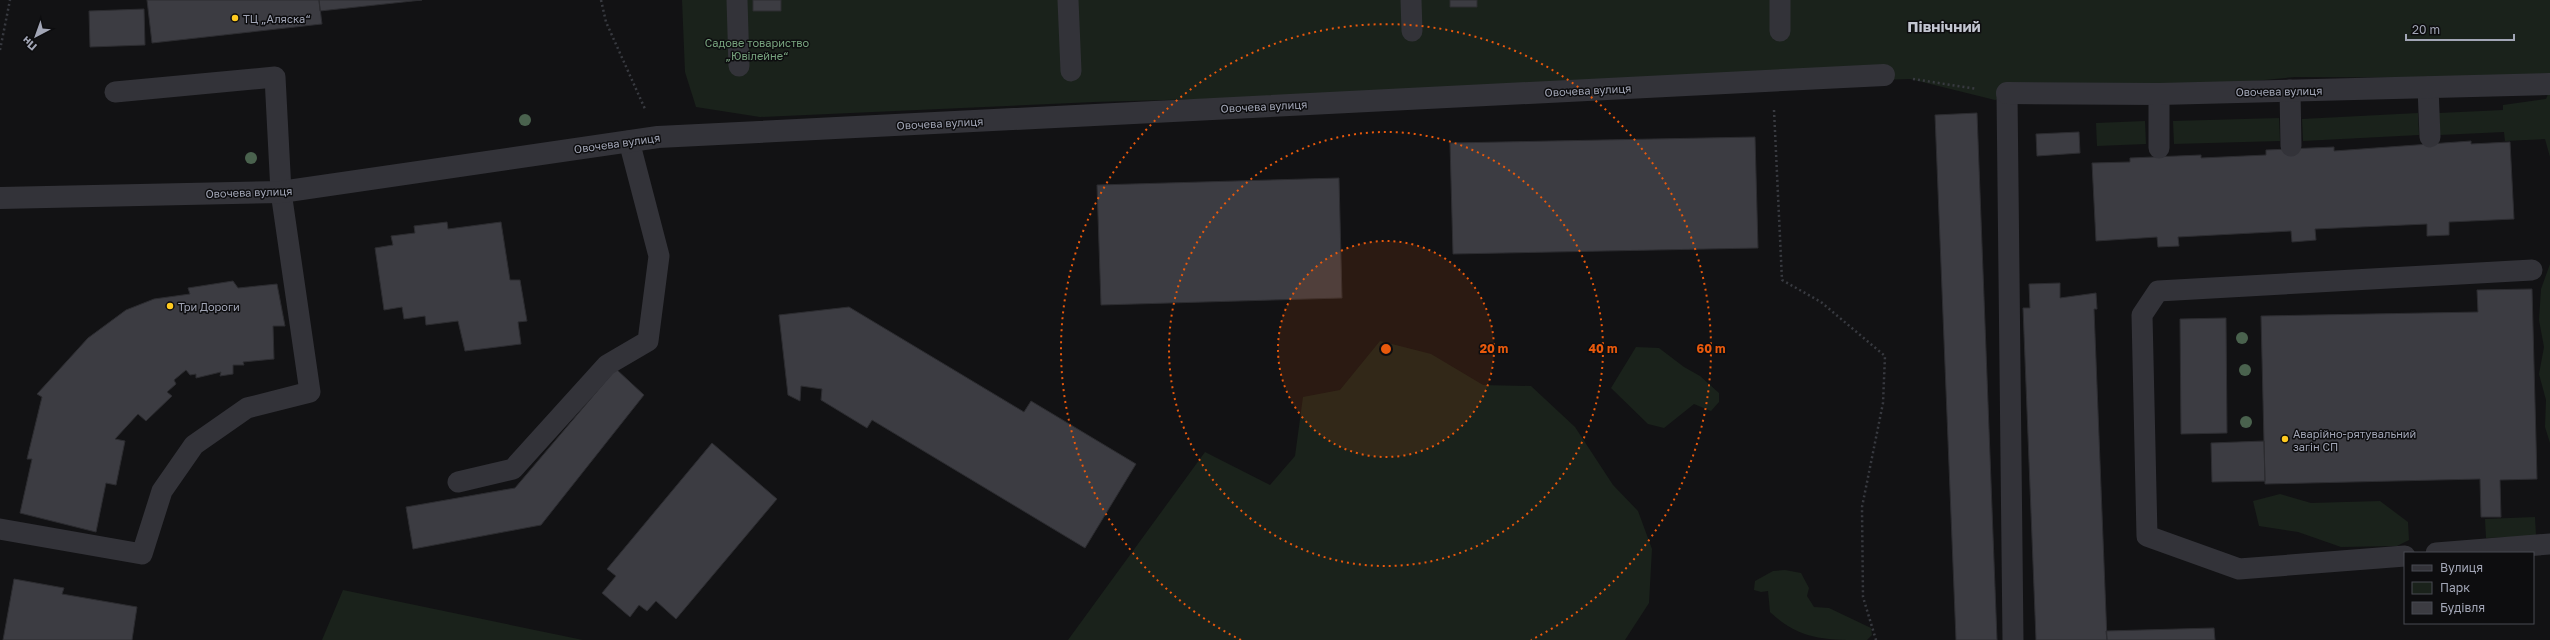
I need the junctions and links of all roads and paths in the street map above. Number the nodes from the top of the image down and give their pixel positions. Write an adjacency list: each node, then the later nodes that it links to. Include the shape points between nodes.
1 (10, 0): 9 (path)
2 (601, 0): 20 (path, via 606,22)
3 (737, 0): 10 (lane)
4 (1068, 0): 11 (lane)
5 (1411, 0): 8 (lane)
6 (1780, 0): 7 (lane)
7 (1780, 30)
8 (1412, 31)
9 (0, 50)
10 (739, 66)
11 (1071, 71)
12 (1884, 75): 13 (street, Овочева вулиця); 18 (path)
13 (1773, 80): 20 (street, Овочева вулиця); 33 (path, via 1782,280 1821,302 1885,356 1883,403 1862,507 1863,597)
14 (2550, 84): 15 (street, Овочева вулиця)
15 (2428, 87): 16 (street, Овочева вулиця); 21 (lane)
16 (2290, 90): 19 (street, Овочева вулиця); 23 (lane)
17 (115, 92): 25 (lane, via 275,77)
18 (2007, 93): 19 (street, Овочева вулиця); 34 (lane)
19 (2159, 94): 24 (lane)
20 (658, 137): 22 (street, Овочева вулиця)
21 (2430, 137)
22 (629, 141): 25 (street, Овочева вулиця); 28 (lane, via 659,256 648,341 607,365 513,469)
23 (2291, 146)
24 (2159, 148)
25 (282, 192): 26 (street, Овочева вулиця); 29 (lane, via 310,392 247,408 194,444 162,490 142,554)
26 (0, 198)
27 (2532, 270): 32 (lane, via 2158,291 2142,315 2147,536 2239,569)
28 (458, 482)
29 (0, 529)
30 (2550, 544): 31 (lane)
31 (2449, 552)
32 (2404, 556)
33 (1876, 640)
34 (2014, 640)

